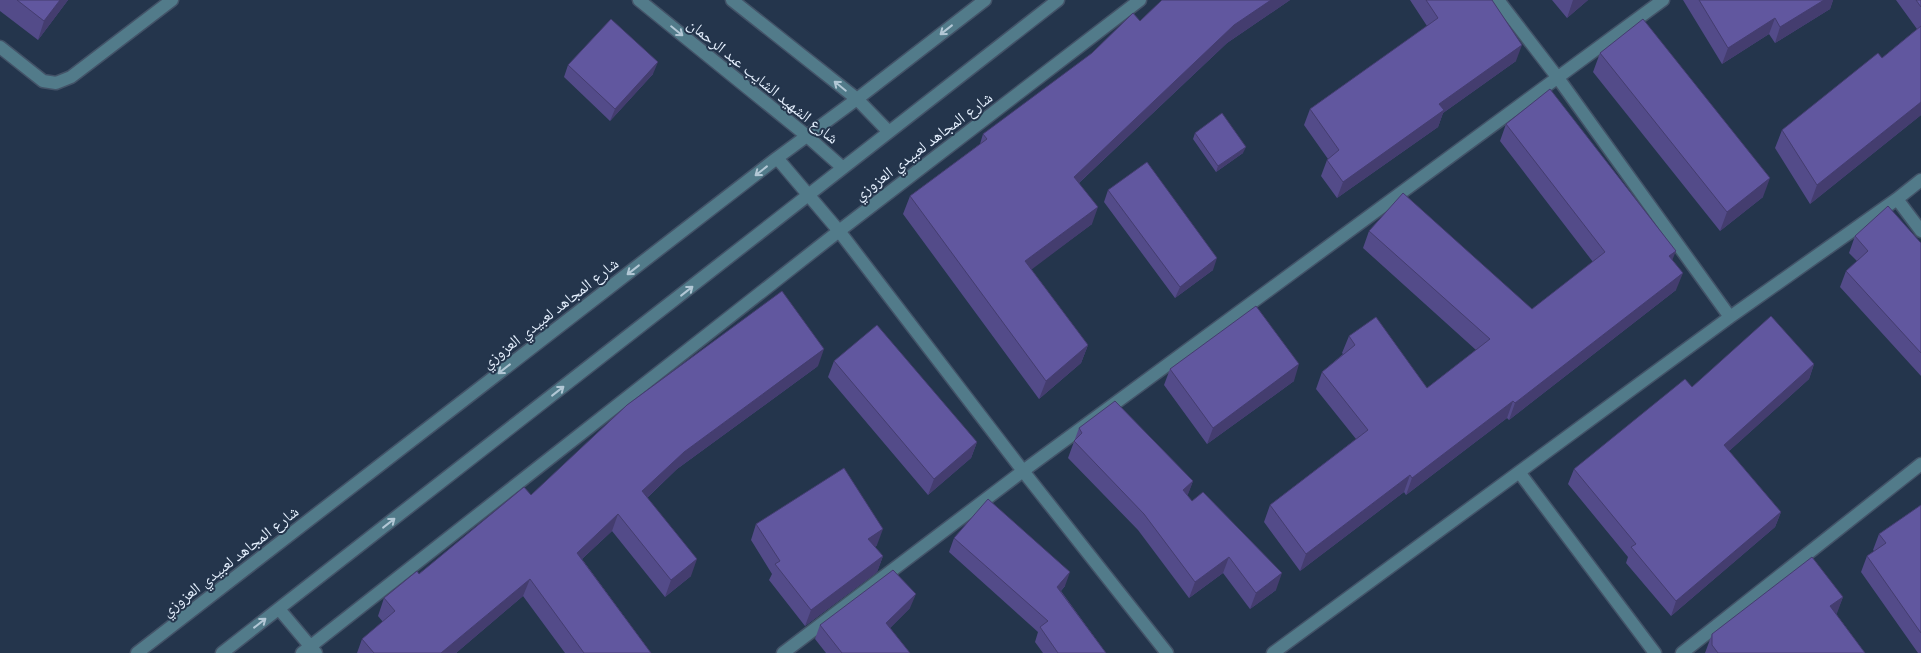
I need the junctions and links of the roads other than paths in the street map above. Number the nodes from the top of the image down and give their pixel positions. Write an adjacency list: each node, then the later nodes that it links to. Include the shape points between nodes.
1 (172, 0): 9 (street, via 71,78 56,83 43,81)
2 (639, 0): 13 (street, شارع الشهيد الشايب عبد الرحمان, one-way to 13)
3 (732, 0): 11 (street, one-way to 3)
4 (985, 0): 11 (street, شارع المجاهد لعبيدي العزوزي, one-way to 11)
5 (1058, 0): 12 (street, شارع المجاهد لعبيدي العزوزي)
6 (1140, 0): 19 (street, شارع المجاهد لعبيدي العزوزي)
7 (1498, 0): 10 (street)
8 (1663, 0): 10 (street)
9 (0, 47)
10 (1558, 78): 21 (street); 23 (street)
11 (857, 100): 12 (street); 13 (street, شارع المجاهد لعبيدي العزوزي)
12 (888, 132): 15 (street, شارع المجاهد لعبيدي العزوزي)
13 (807, 136): 14 (street, شارع المجاهد لعبيدي العزوزي); 15 (street, شارع الشهيد الشايب عبد الرحمان)
14 (777, 158): 17 (street); 27 (street, شارع المجاهد لعبيدي العزوزي, one-way to 27)
15 (843, 168): 17 (street, شارع المجاهد لعبيدي العزوزي)
16 (1921, 180): 18 (street)
17 (809, 196): 19 (street); 25 (street, شارع المجاهد لعبيدي العزوزي, one-way to 17)
18 (1897, 199): 20 (street); 21 (street)
19 (839, 231): 23 (street); 26 (street, شارع المجاهد لعبيدي العزوزي)
20 (1921, 231)
21 (1730, 317): 24 (street)
22 (1921, 464): 33 (street)
23 (1023, 471): 29 (street); 30 (street)
24 (1519, 472): 31 (street); 32 (street)
25 (279, 609): 26 (street); 28 (street, شارع المجاهد لعبيدي العزوزي, one-way to 25)
26 (309, 651)
27 (137, 653)
28 (222, 653)
29 (783, 653)
30 (1167, 653)
31 (1272, 653)
32 (1655, 653)
33 (1682, 653)

